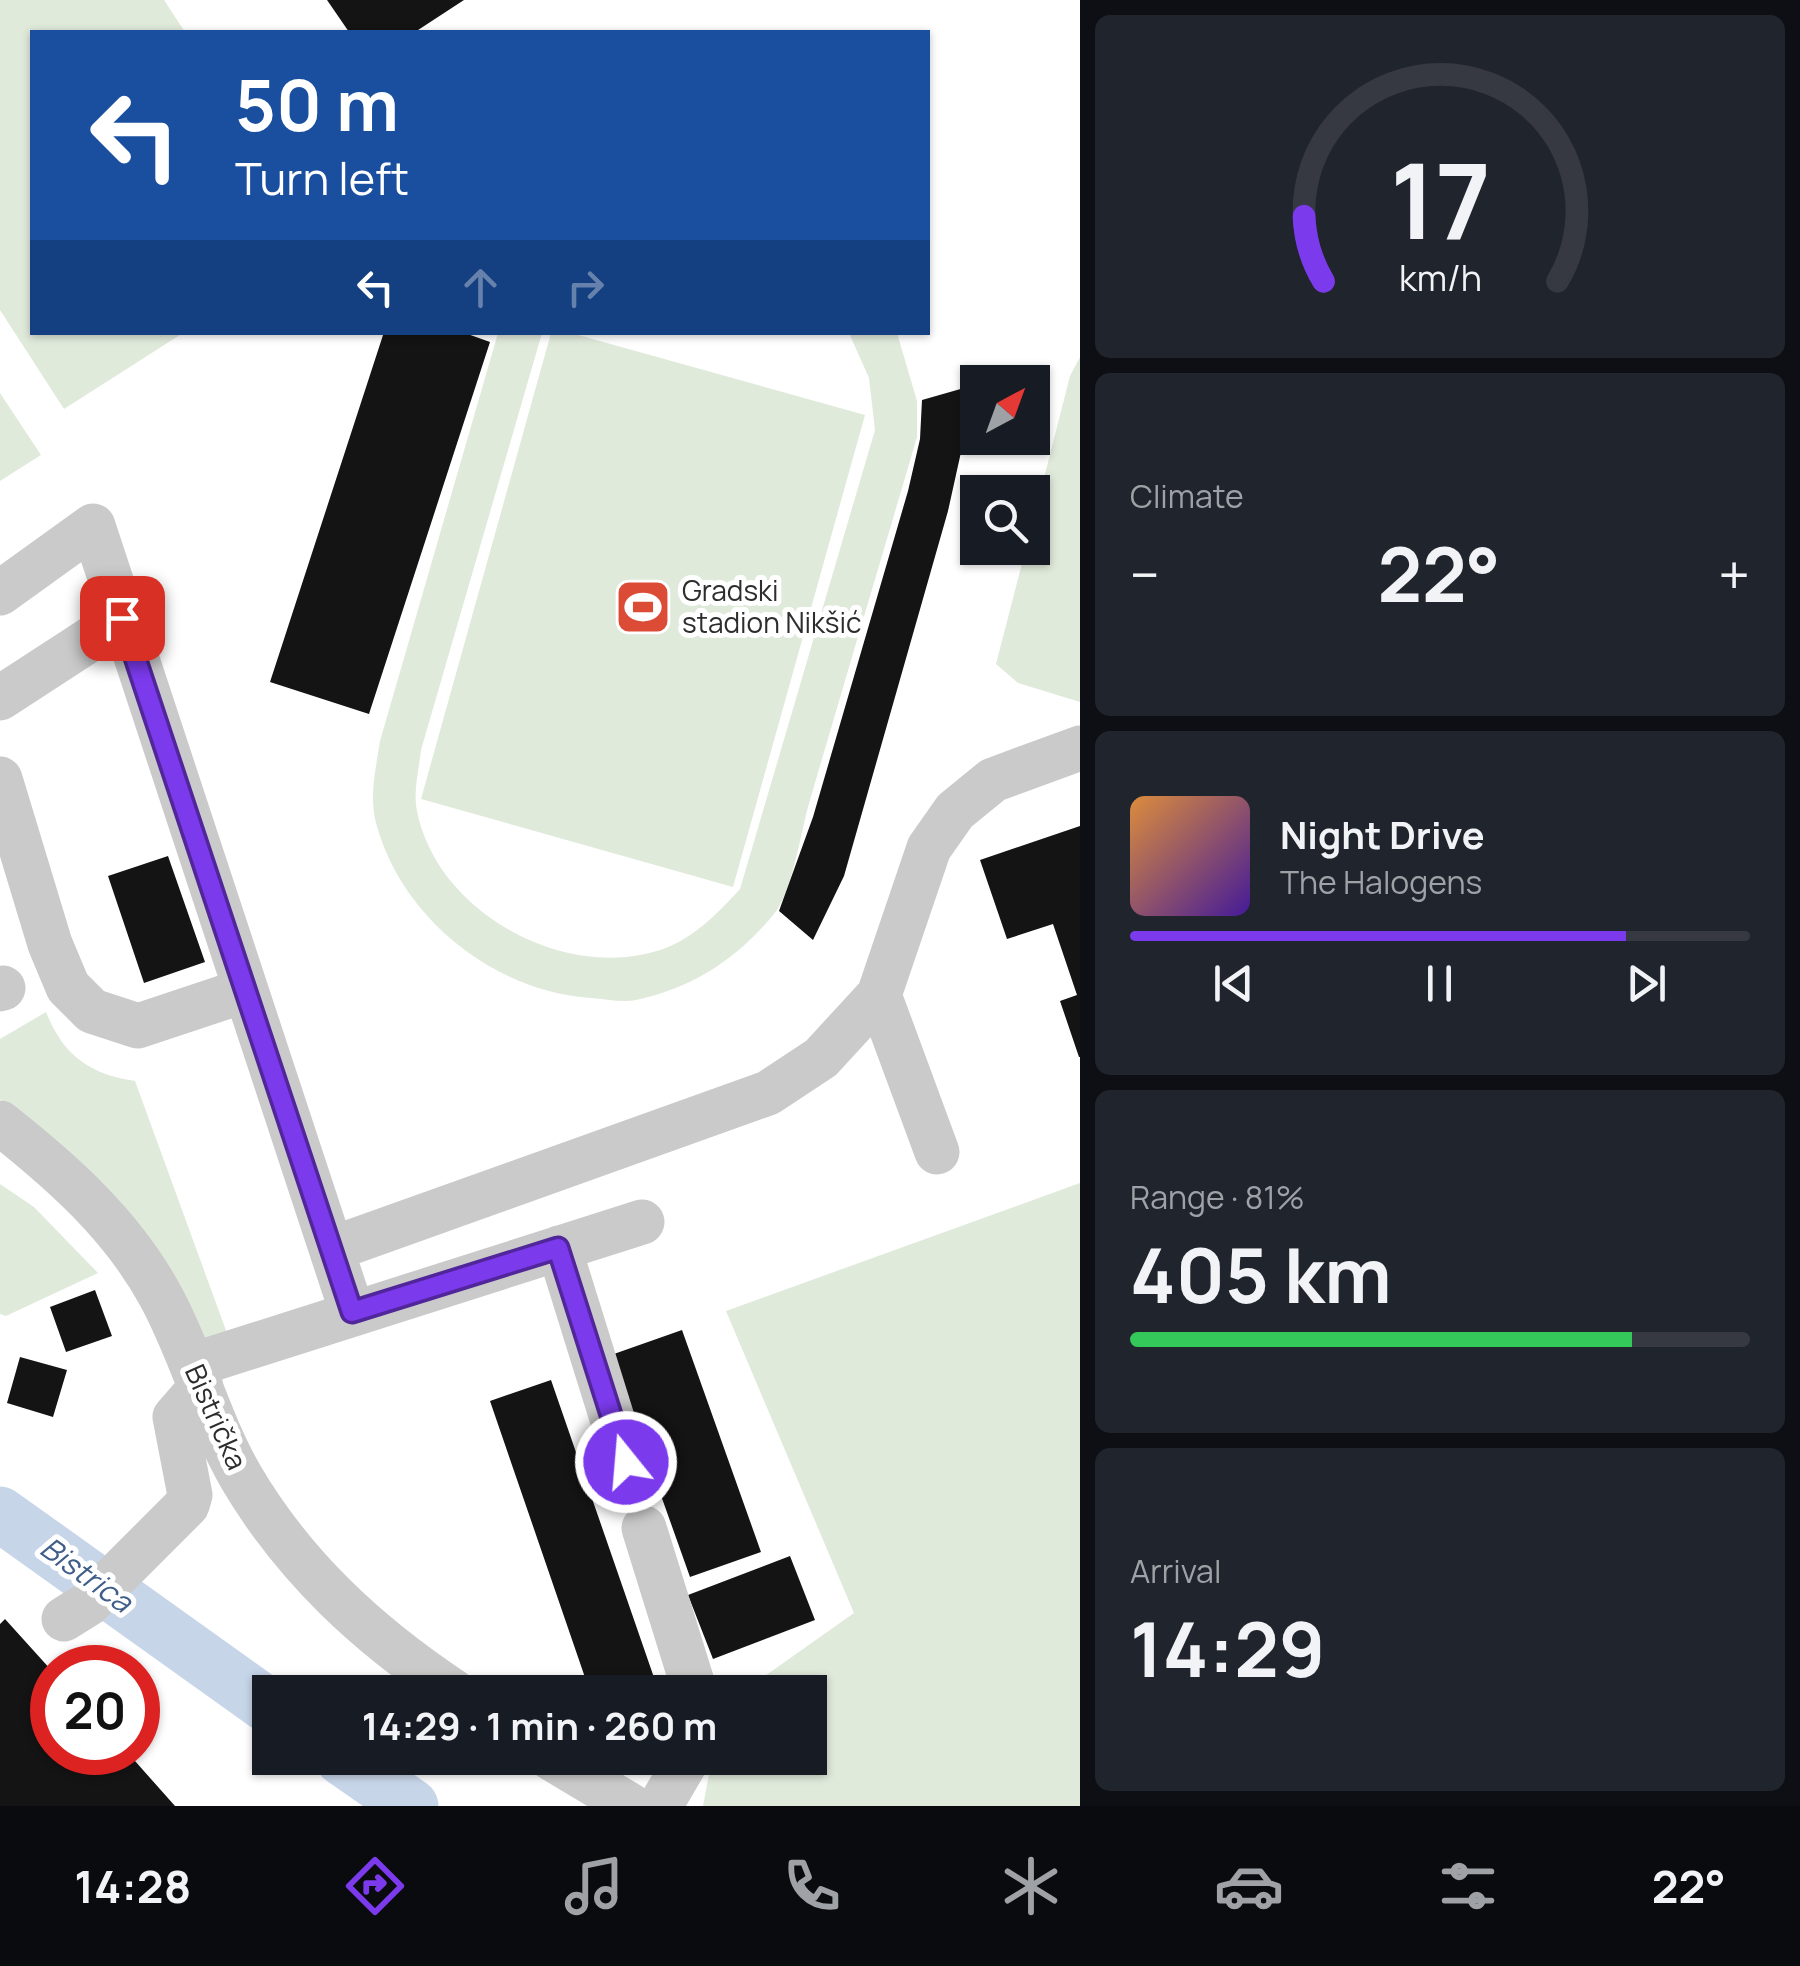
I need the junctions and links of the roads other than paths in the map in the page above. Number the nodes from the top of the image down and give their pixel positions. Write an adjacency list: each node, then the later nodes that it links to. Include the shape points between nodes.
1 (0, 593): 2 (street, via 93,526)
2 (122, 618): 3 (street); 6 (street)
3 (0, 698)
4 (1080, 748): 7 (street, via 993,780 955,811 930,848)
5 (2, 790): 6 (street, via 68,988 92,1011 138,1026)
6 (246, 990): 12 (street)
7 (879, 995): 9 (street); 12 (street, via 820,1058 768,1093)
8 (0, 1123): 14 (street, Bistrička, via 88,1198 124,1240 160,1295)
9 (937, 1152)
10 (642, 1222): 11 (street)
11 (558, 1248): 13 (street); 15 (street)
12 (332, 1249): 13 (street)
13 (352, 1312): 14 (street)
14 (197, 1376): 17 (street, via 176,1417 187,1505); 18 (street, Bistrička, via 240,1475 321,1584 386,1647)
15 (626, 1462)
16 (644, 1528): 19 (street)
17 (76, 1612)
18 (428, 1675)
19 (691, 1675)
20 (678, 1775): 23 (street)
21 (567, 1779): 22 (street)
22 (631, 1806)
23 (660, 1806)

